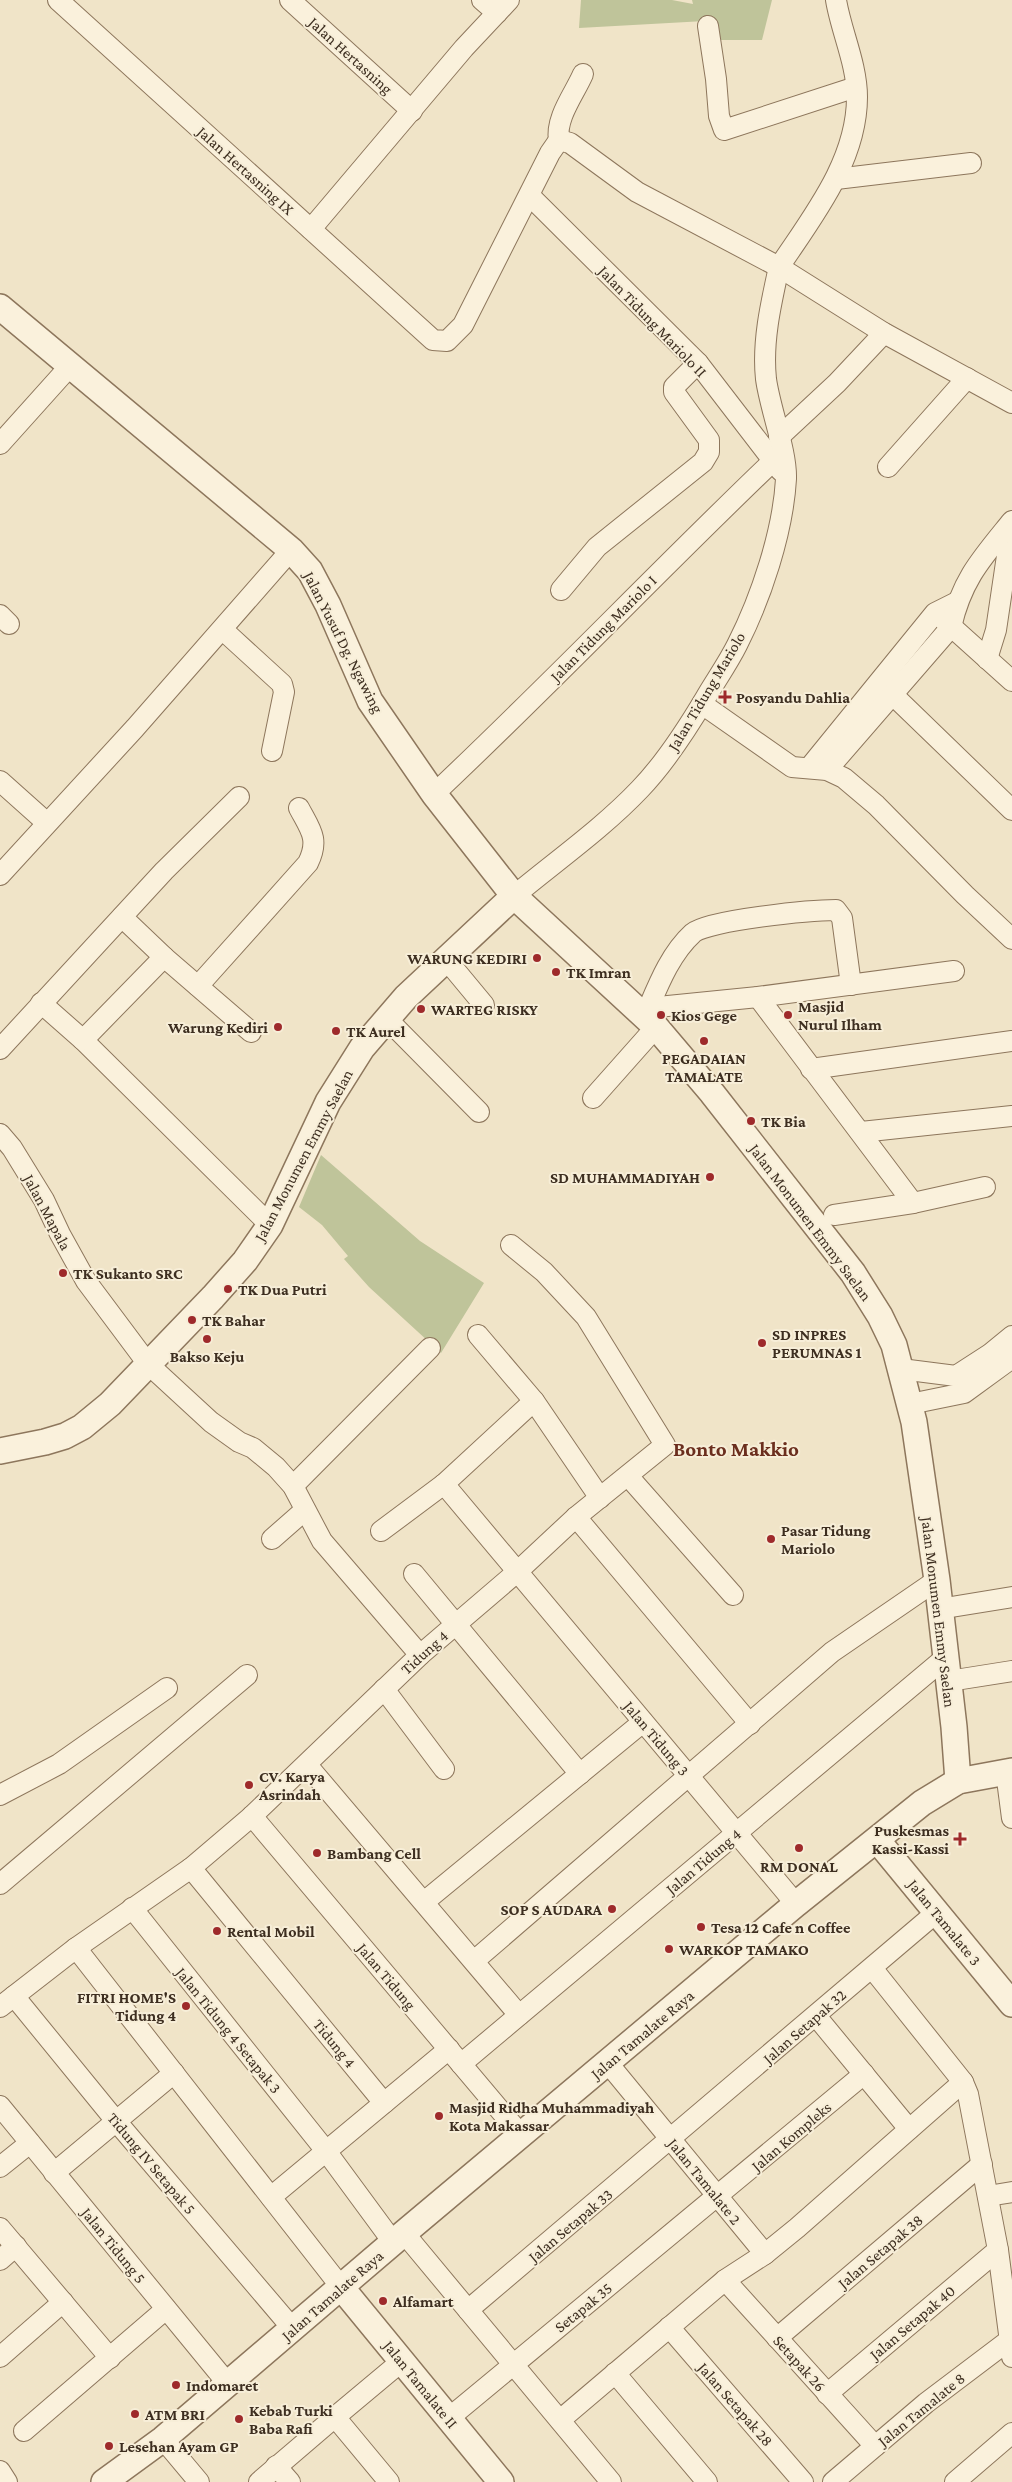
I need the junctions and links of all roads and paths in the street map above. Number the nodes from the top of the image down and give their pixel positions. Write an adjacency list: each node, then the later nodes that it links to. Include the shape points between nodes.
1 (58, 0): 13 (street, Jalan Hertasning IX)
2 (290, 0): 8 (street, Jalan Hertasning)
3 (836, 0): 7 (street, Jalan Tidung Mariolo)
4 (496, 4): 8 (street)
5 (708, 26): 7 (street, via 719,116 724,130)
6 (583, 74): 9 (street, via 565,113)
7 (856, 87): 11 (street, Jalan Tidung Mariolo, via 852,127)
8 (412, 111): 13 (street)
9 (559, 140): 12 (street); 14 (street, via 570,144 638,192)
10 (972, 162): 11 (street)
11 (836, 179): 14 (street, Jalan Tidung Mariolo)
12 (530, 196): 13 (street, Jalan Hertasning IX, via 463,325 448,341 433,340); 17 (street, Jalan Tidung Mariolo II)
13 (311, 229)
14 (779, 267): 16 (street); 21 (street, Jalan Tidung Mariolo, via 765,357 770,401)
15 (0, 306): 18 (street, Jalan Yusuf Dg. Ngawing)
16 (884, 333): 19 (street); 21 (street)
17 (698, 364): 23 (street, Jalan Tidung Mariolo II); 28 (street, via 674,387 674,392 709,440 709,452 703,462 597,547)
18 (70, 366): 22 (street); 27 (street, Jalan Yusuf Dg. Ngawing)
19 (967, 378): 20 (street); 24 (street)
20 (1012, 403)
21 (779, 437): 25 (street, Jalan Tidung Mariolo)
22 (0, 444)
23 (772, 462): 25 (street, Jalan Tidung Mariolo II); 40 (street, Jalan Tidung Mariolo I)
24 (888, 467)
25 (786, 477): 36 (street, Jalan Tidung Mariolo, via 782,510 758,595 737,644)
26 (1012, 521): 29 (street, via 972,570); 33 (street, via 996,630)
27 (291, 550): 32 (street); 40 (street, Jalan Yusuf Dg. Ngawing, via 310,571 328,605 370,701)
28 (561, 590)
29 (957, 602): 30 (street); 31 (street)
30 (935, 613): 31 (street); 38 (street)
31 (952, 628): 33 (street); 35 (street)
32 (223, 630): 37 (street, via 282,684 284,692); 44 (street)
33 (987, 659): 34 (street)
34 (1012, 681)
35 (893, 696): 38 (street); 43 (street)
36 (702, 704): 38 (street, via 792,767); 46 (street, Jalan Tidung Mariolo, via 640,789)
37 (272, 751)
38 (818, 769): 48 (street, via 844,778 876,805)
39 (0, 781): 44 (street)
40 (434, 794): 46 (street, Jalan Yusuf Dg. Ngawing)
41 (239, 797): 47 (street)
42 (299, 808): 53 (street, via 315,840 308,863)
43 (1012, 810)
44 (47, 823): 45 (street)
45 (0, 875)
46 (514, 896): 50 (street, Jalan Monumen Emmy Saelan); 57 (street, Jalan Monumen Emmy Saelan)
47 (122, 917): 49 (street); 55 (street)
48 (1012, 939)
49 (164, 957): 53 (street); 60 (street)
50 (445, 958): 56 (street); 58 (street, Jalan Monumen Emmy Saelan)
51 (954, 972): 52 (street)
52 (851, 985): 54 (street); 57 (street, via 842,918 836,910 738,920 703,927 693,934 670,964)
53 (198, 986): 59 (street)
54 (758, 997): 57 (street); 63 (street)
55 (41, 1003): 60 (street); 62 (street)
56 (484, 1005)
57 (647, 1015): 64 (street); 79 (street, Jalan Monumen Emmy Saelan, via 853,1273 880,1316)
58 (386, 1018): 65 (street); 72 (street, Jalan Monumen Emmy Saelan, via 342,1078)
59 (251, 1032)
60 (83, 1040): 72 (street)
61 (1012, 1041): 63 (street)
62 (0, 1049)
63 (811, 1069): 67 (street)
64 (594, 1098)
65 (479, 1112)
66 (1012, 1116): 67 (street)
67 (861, 1132): 70 (street)
68 (0, 1134): 78 (street, Jalan Mapala, via 44,1200 86,1281)
69 (985, 1187): 70 (street)
70 (913, 1203): 71 (street)
71 (834, 1215)
72 (270, 1225): 78 (street, Jalan Monumen Emmy Saelan, via 245,1261)
73 (510, 1245): 84 (street, Tidung 4, via 544,1272 586,1317 666,1445)
74 (478, 1335): 81 (street)
75 (1012, 1336): 80 (street)
76 (430, 1348): 86 (street)
77 (1012, 1358): 80 (street)
78 (148, 1364): 83 (street, Jalan Monumen Emmy Saelan, via 110,1404 82,1427 45,1442); 86 (street, Jalan Mapala, via 224,1432 265,1457)
79 (901, 1369): 80 (street); 82 (street, Jalan Monumen Emmy Saelan)
80 (960, 1384): 82 (street)
81 (534, 1401): 85 (street); 87 (street)
82 (910, 1404): 94 (street, Jalan Monumen Emmy Saelan)
83 (0, 1451)
84 (628, 1476): 87 (street, Tidung 4); 95 (street)
85 (444, 1484): 90 (street); 92 (street, Jalan Tidung 3)
86 (293, 1486): 88 (street, Jalan Mapala)
87 (600, 1498): 89 (street, Tidung 4)
88 (305, 1510): 91 (street); 99 (street, Jalan Mapala, via 322,1541)
89 (576, 1517): 92 (street, Tidung 4); 106 (street)
90 (381, 1531)
91 (272, 1539)
92 (517, 1572): 98 (street, Tidung 4); 105 (street, Jalan Tidung 3)
93 (414, 1574): 98 (street)
94 (937, 1580): 97 (street, Jalan Monumen Emmy Saelan); 106 (street, via 832,1652)
95 (732, 1595)
96 (1012, 1598): 97 (street)
97 (940, 1608): 100 (street, Jalan Monumen Emmy Saelan)
98 (456, 1624): 99 (street, Tidung 4); 110 (street)
99 (420, 1655): 104 (street, Tidung 4)
100 (947, 1670): 101 (street); 112 (street, Jalan Monumen Emmy Saelan); 116 (street, Jalan Tidung 4)
101 (1012, 1671)
102 (247, 1675): 119 (street)
103 (167, 1688): 113 (street, via 59,1764)
104 (384, 1689): 107 (street, Tidung 4); 108 (street)
105 (643, 1722): 110 (street); 111 (street, Jalan Tidung 3)
106 (750, 1724): 111 (street)
107 (307, 1765): 114 (street, Tidung 4); 120 (street)
108 (444, 1768)
109 (1009, 1771): 112 (street, Jalan Tamalate Raya); 115 (street)
110 (580, 1774): 120 (street)
111 (689, 1777): 116 (street, Jalan Tidung 3); 125 (street)
112 (958, 1781): 117 (street, Jalan Tamalate Raya, via 922,1803)
113 (0, 1795)
114 (252, 1816): 118 (street, Tidung 4); 131 (street, Jalan Tidung)
115 (1012, 1818)
116 (736, 1833): 121 (street, Jalan Tidung 3); 129 (street, Jalan Tidung 4)
117 (877, 1840): 121 (street, Jalan Tamalate Raya); 123 (street, Jalan Tamalate 3)
118 (191, 1868): 122 (street, Tidung 4); 136 (street, Tidung 4)
119 (0, 1884)
120 (424, 1902): 125 (street)
121 (796, 1904): 132 (street, Jalan Tamalate Raya)
122 (132, 1908): 124 (street, Tidung 4); 143 (street, Jalan Tidung 4 Setapak 3)
123 (937, 1912): 126 (street, Jalan Setapak 32); 128 (street, Jalan Tamalate 3)
124 (76, 1948): 127 (street, Tidung 4); 133 (street)
125 (474, 1961): 129 (street)
126 (872, 1968): 130 (street, Jalan Setapak 32); 135 (street)
127 (7, 2001): 138 (street, Tidung IV Setapak 5)
128 (1012, 2004)
129 (519, 2015): 131 (street, Jalan Tidung 4)
130 (816, 2016): 134 (street); 141 (street, Jalan Setapak 32)
131 (455, 2057): 136 (street, Jalan Tidung 4); 140 (street, Jalan Tidung)
132 (607, 2062): 140 (street, Jalan Tamalate Raya); 141 (street, Jalan Tamalate 2)
133 (174, 2073): 138 (street); 149 (street)
134 (864, 2074): 139 (street); 150 (street, Jalan Kompleks)
135 (963, 2082): 139 (street); 144 (street)
136 (384, 2103): 143 (street, Jalan Tidung 4)
137 (0, 2106): 142 (street, Jalan Tidung 5)
138 (116, 2121): 146 (street); 163 (street, Tidung IV Setapak 5)
139 (909, 2129): 155 (street)
140 (521, 2136): 152 (street, Jalan Tamalate Raya)
141 (671, 2139): 150 (street, Jalan Tamalate 2); 161 (street, Jalan Setapak 33)
142 (30, 2143): 145 (street); 146 (street, Jalan Tidung 5)
143 (326, 2151): 149 (street, Jalan Tidung 4); 152 (street)
144 (982, 2164): 148 (street); 164 (street, Jalan Setapak 38)
145 (0, 2167)
146 (54, 2173): 160 (street, Jalan Tidung 5)
147 (1012, 2192): 148 (street)
148 (988, 2196): 154 (street)
149 (271, 2197): 158 (street)
150 (718, 2197): 155 (street, Jalan Tamalate 2); 169 (street, Setapak 35)
151 (0, 2228): 153 (street)
152 (398, 2237): 158 (street, Jalan Tamalate Raya); 161 (street)
153 (16, 2246): 156 (street); 159 (street)
154 (998, 2250): 165 (street); 172 (street, Jalan Setapak 40)
155 (765, 2254): 157 (street)
156 (0, 2260)
157 (725, 2280): 162 (street); 164 (street, Setapak 26)
158 (341, 2287): 163 (street, Jalan Tamalate Raya); 168 (street, Jalan Tamalate II)
159 (63, 2302): 166 (street); 167 (street)
160 (166, 2310): 167 (street); 171 (street, Jalan Tidung 5)
161 (468, 2310): 169 (street)
162 (669, 2327): 170 (street); 191 (street, Jalan Setapak 28)
163 (293, 2329): 171 (street, Jalan Tamalate Raya)
164 (777, 2338): 172 (street, Setapak 26)
165 (1011, 2344): 179 (street, Jalan Tamalate 8)
166 (0, 2357)
167 (110, 2358): 176 (street)
168 (402, 2361): 173 (street); 174 (street, Jalan Tamalate II)
169 (513, 2364): 174 (street, Setapak 35); 175 (street)
170 (615, 2373): 175 (street); 190 (street)
171 (228, 2384): 178 (street, Jalan Tamalate Raya)
172 (827, 2394): 179 (street, Setapak 26)
173 (335, 2417): 180 (street); 187 (street)
174 (449, 2418): 188 (street, Jalan Tamalate II)
175 (560, 2420): 189 (street)
176 (24, 2431)
177 (1012, 2433): 193 (street)
178 (163, 2439): 183 (street, Jalan Tamalate Raya); 184 (street)
179 (875, 2446): 192 (street, Jalan Tamalate 8)
180 (276, 2466): 185 (street); 186 (street)
181 (0, 2471): 182 (street)
182 (7, 2482)
183 (104, 2482)
184 (200, 2482)
185 (259, 2482)
186 (290, 2482)
187 (389, 2482)
188 (501, 2482)
189 (611, 2482)
190 (707, 2482)
191 (802, 2482)
192 (833, 2482)
193 (955, 2482)

